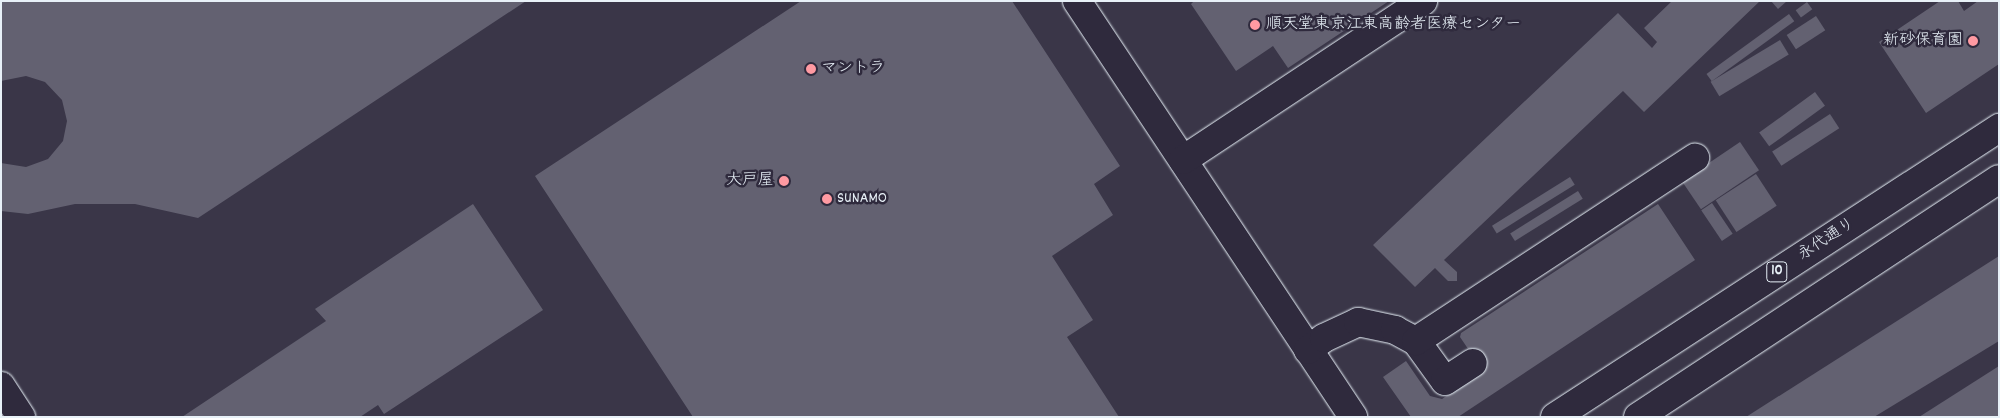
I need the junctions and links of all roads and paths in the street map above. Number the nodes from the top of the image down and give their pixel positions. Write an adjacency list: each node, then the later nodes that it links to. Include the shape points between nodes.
1 (1077, 1): 5 (main road)
2 (1423, 1): 5 (main road)
3 (1999, 128): 13 (main road, 永代通り / 10)
4 (1695, 158): 7 (main road)
5 (1183, 160): 8 (main road)
6 (1999, 179): 14 (main road)
7 (1416, 341): 8 (main road, via 1395,330 1358,322 1324,338); 9 (main road, via 1445,381)
8 (1308, 350): 12 (main road)
9 (1473, 363)
10 (1, 386): 11 (main road)
11 (21, 417)
12 (1352, 417)
13 (1554, 417)
14 (1638, 417)

